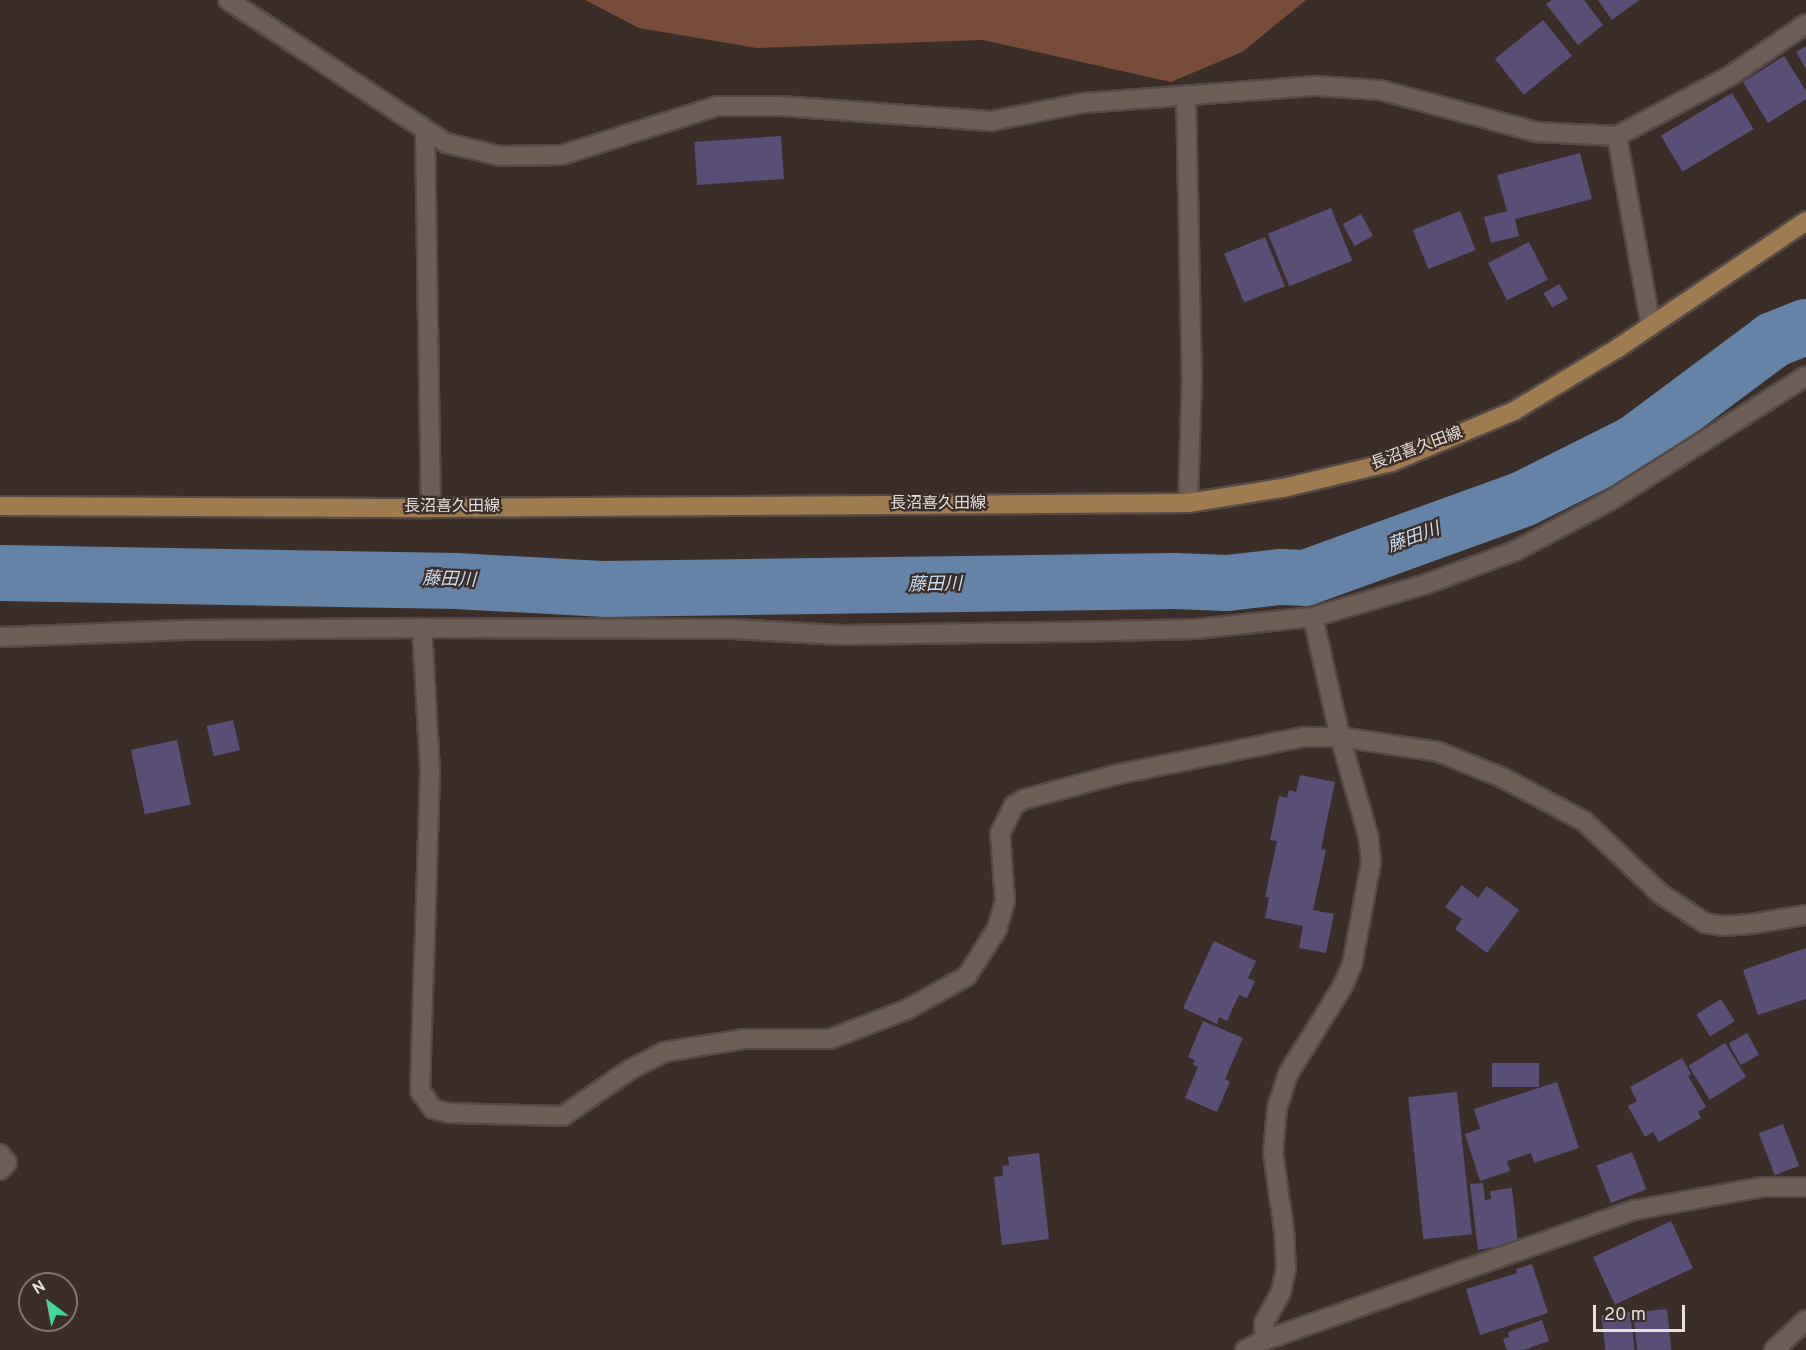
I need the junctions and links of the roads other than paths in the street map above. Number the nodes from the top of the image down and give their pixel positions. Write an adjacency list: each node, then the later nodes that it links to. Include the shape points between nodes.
1 (228, 0): 4 (street)
2 (1806, 24): 5 (street, via 1730,76)
3 (1186, 97): 4 (street, via 1083,103 992,121 781,106 717,106 562,155 500,156 446,143); 5 (street, via 1316,86 1380,90 1537,132); 9 (street, via 1192,376)
4 (425, 131): 11 (street)
5 (1617, 136): 7 (street)
6 (1806, 221): 7 (main road, 長沼喜久田線)
7 (1651, 326): 9 (main road, 長沼喜久田線, via 1514,411 1392,462 1283,488)
8 (1806, 376): 12 (street, via 1609,501 1515,551 1429,583)
9 (1188, 502): 11 (main road, 長沼喜久田線)
10 (0, 506): 11 (main road, 長沼喜久田線)
11 (431, 508)
12 (1313, 617): 13 (street, via 1196,629 936,634 841,635 732,628); 15 (street)
13 (422, 628): 14 (street, via 185,630); 15 (street, via 430,772 420,1090 433,1109 449,1113 563,1116 664,1052 743,1039 830,1039 898,1013 967,975 997,929 1005,901 1000,832 1014,805 1119,774 1303,737)
14 (0, 637)
15 (1340, 737): 16 (street, via 1439,752 1539,796 1584,820 1661,894 1705,923 1750,924); 21 (street, via 1368,835 1371,862 1352,965 1288,1074 1277,1108 1273,1153 1286,1268 1281,1292 1264,1323)
16 (1806, 915)
17 (0, 1154): 18 (street, via 7,1162)
18 (0, 1170)
19 (1806, 1187): 21 (street, via 1763,1187 1635,1210)
20 (1806, 1320): 23 (street)
21 (1265, 1340): 22 (street)
22 (1245, 1350)
23 (1774, 1350)

